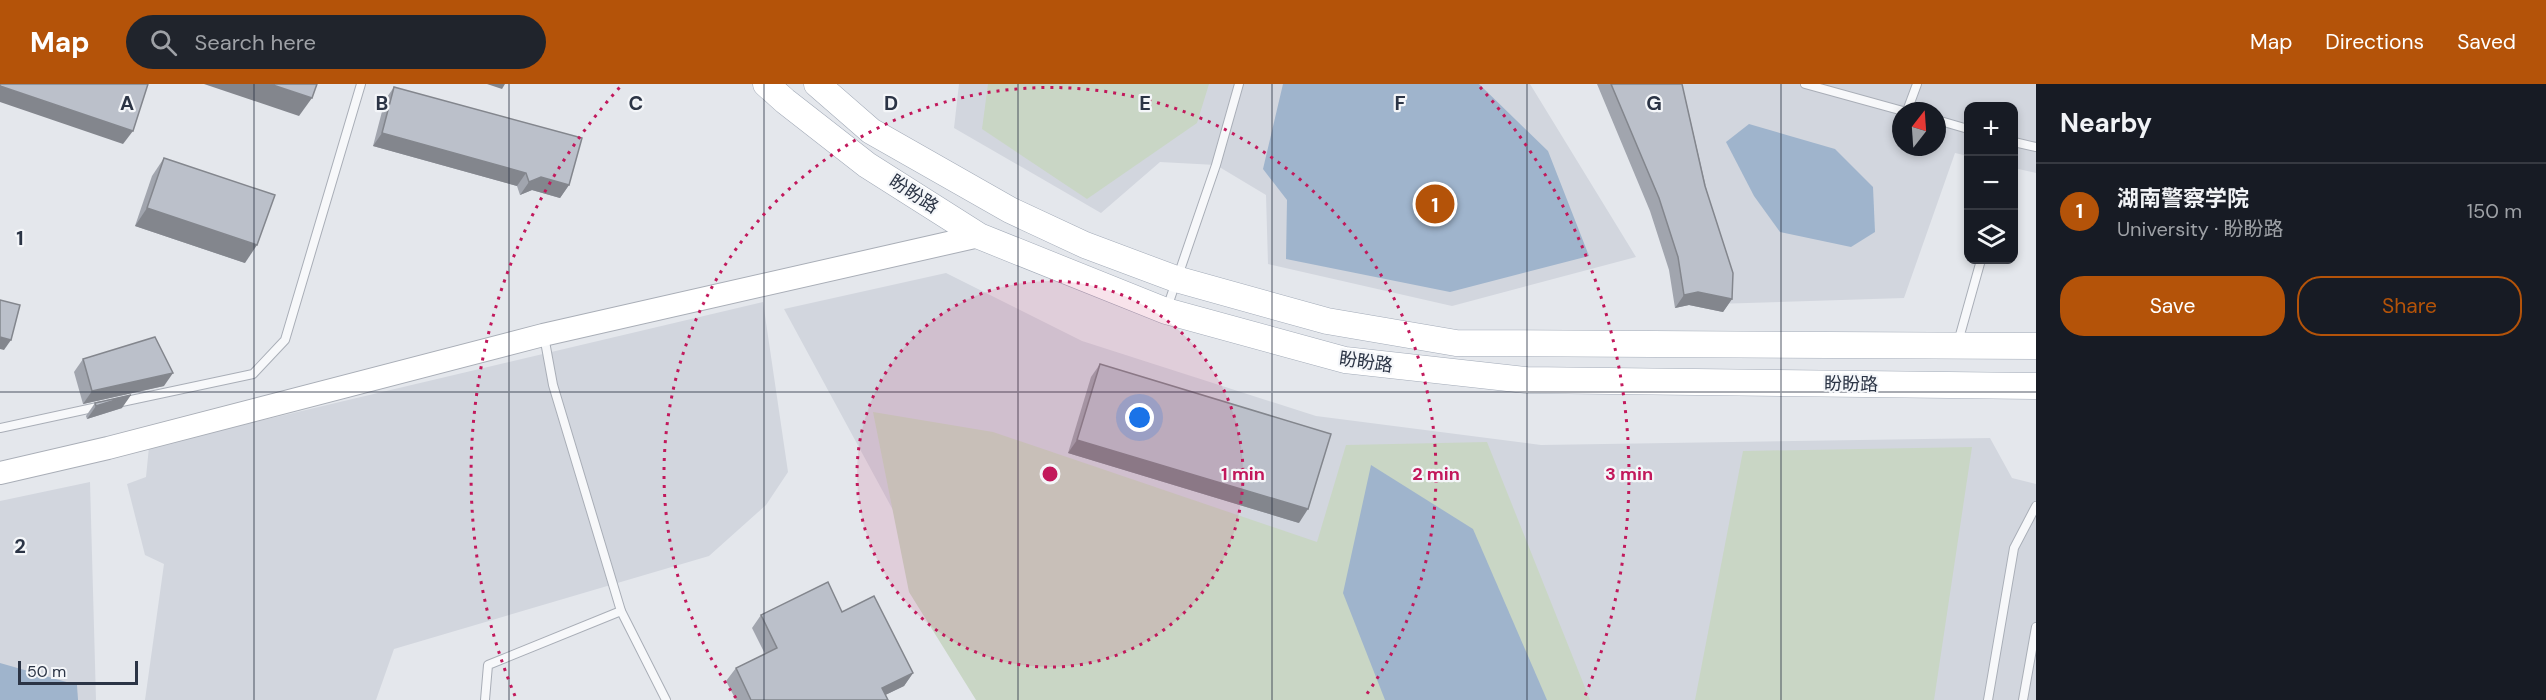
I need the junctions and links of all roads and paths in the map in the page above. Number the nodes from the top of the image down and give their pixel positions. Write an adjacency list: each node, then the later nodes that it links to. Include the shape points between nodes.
1 (361, 84): 21 (lane, via 285,340 253,374)
2 (766, 84): 13 (main road, 盼盼路, via 867,165)
3 (817, 84): 15 (main road, 盼盼路, via 871,131 1010,210 1085,245)
4 (1239, 84): 15 (lane, via 1216,165)
5 (1805, 84): 8 (lane)
6 (1917, 84): 7 (lane)
7 (1909, 102)
8 (1892, 107)
9 (1946, 123): 10 (lane)
10 (1964, 128)
11 (2018, 143): 12 (lane)
12 (2036, 147)
13 (979, 236): 16 (main road, 盼盼路); 17 (main road)
14 (1980, 264): 18 (lane)
15 (1176, 279): 16 (lane); 18 (main road, 盼盼路, via 1328,321 1456,344)
16 (1166, 311): 20 (main road, 盼盼路, via 1345,360 1526,380)
17 (543, 335): 22 (main road, via 108,448); 24 (lane, via 553,385)
18 (1958, 345): 19 (main road, 盼盼路)
19 (2036, 346)
20 (2036, 386)
21 (0, 428)
22 (0, 472)
23 (2036, 506): 28 (lane, via 2014,548)
24 (621, 611): 26 (lane, via 488,665); 27 (lane)
25 (2036, 627): 29 (lane)
26 (485, 700)
27 (666, 700)
28 (1988, 700)
29 (2023, 700)

